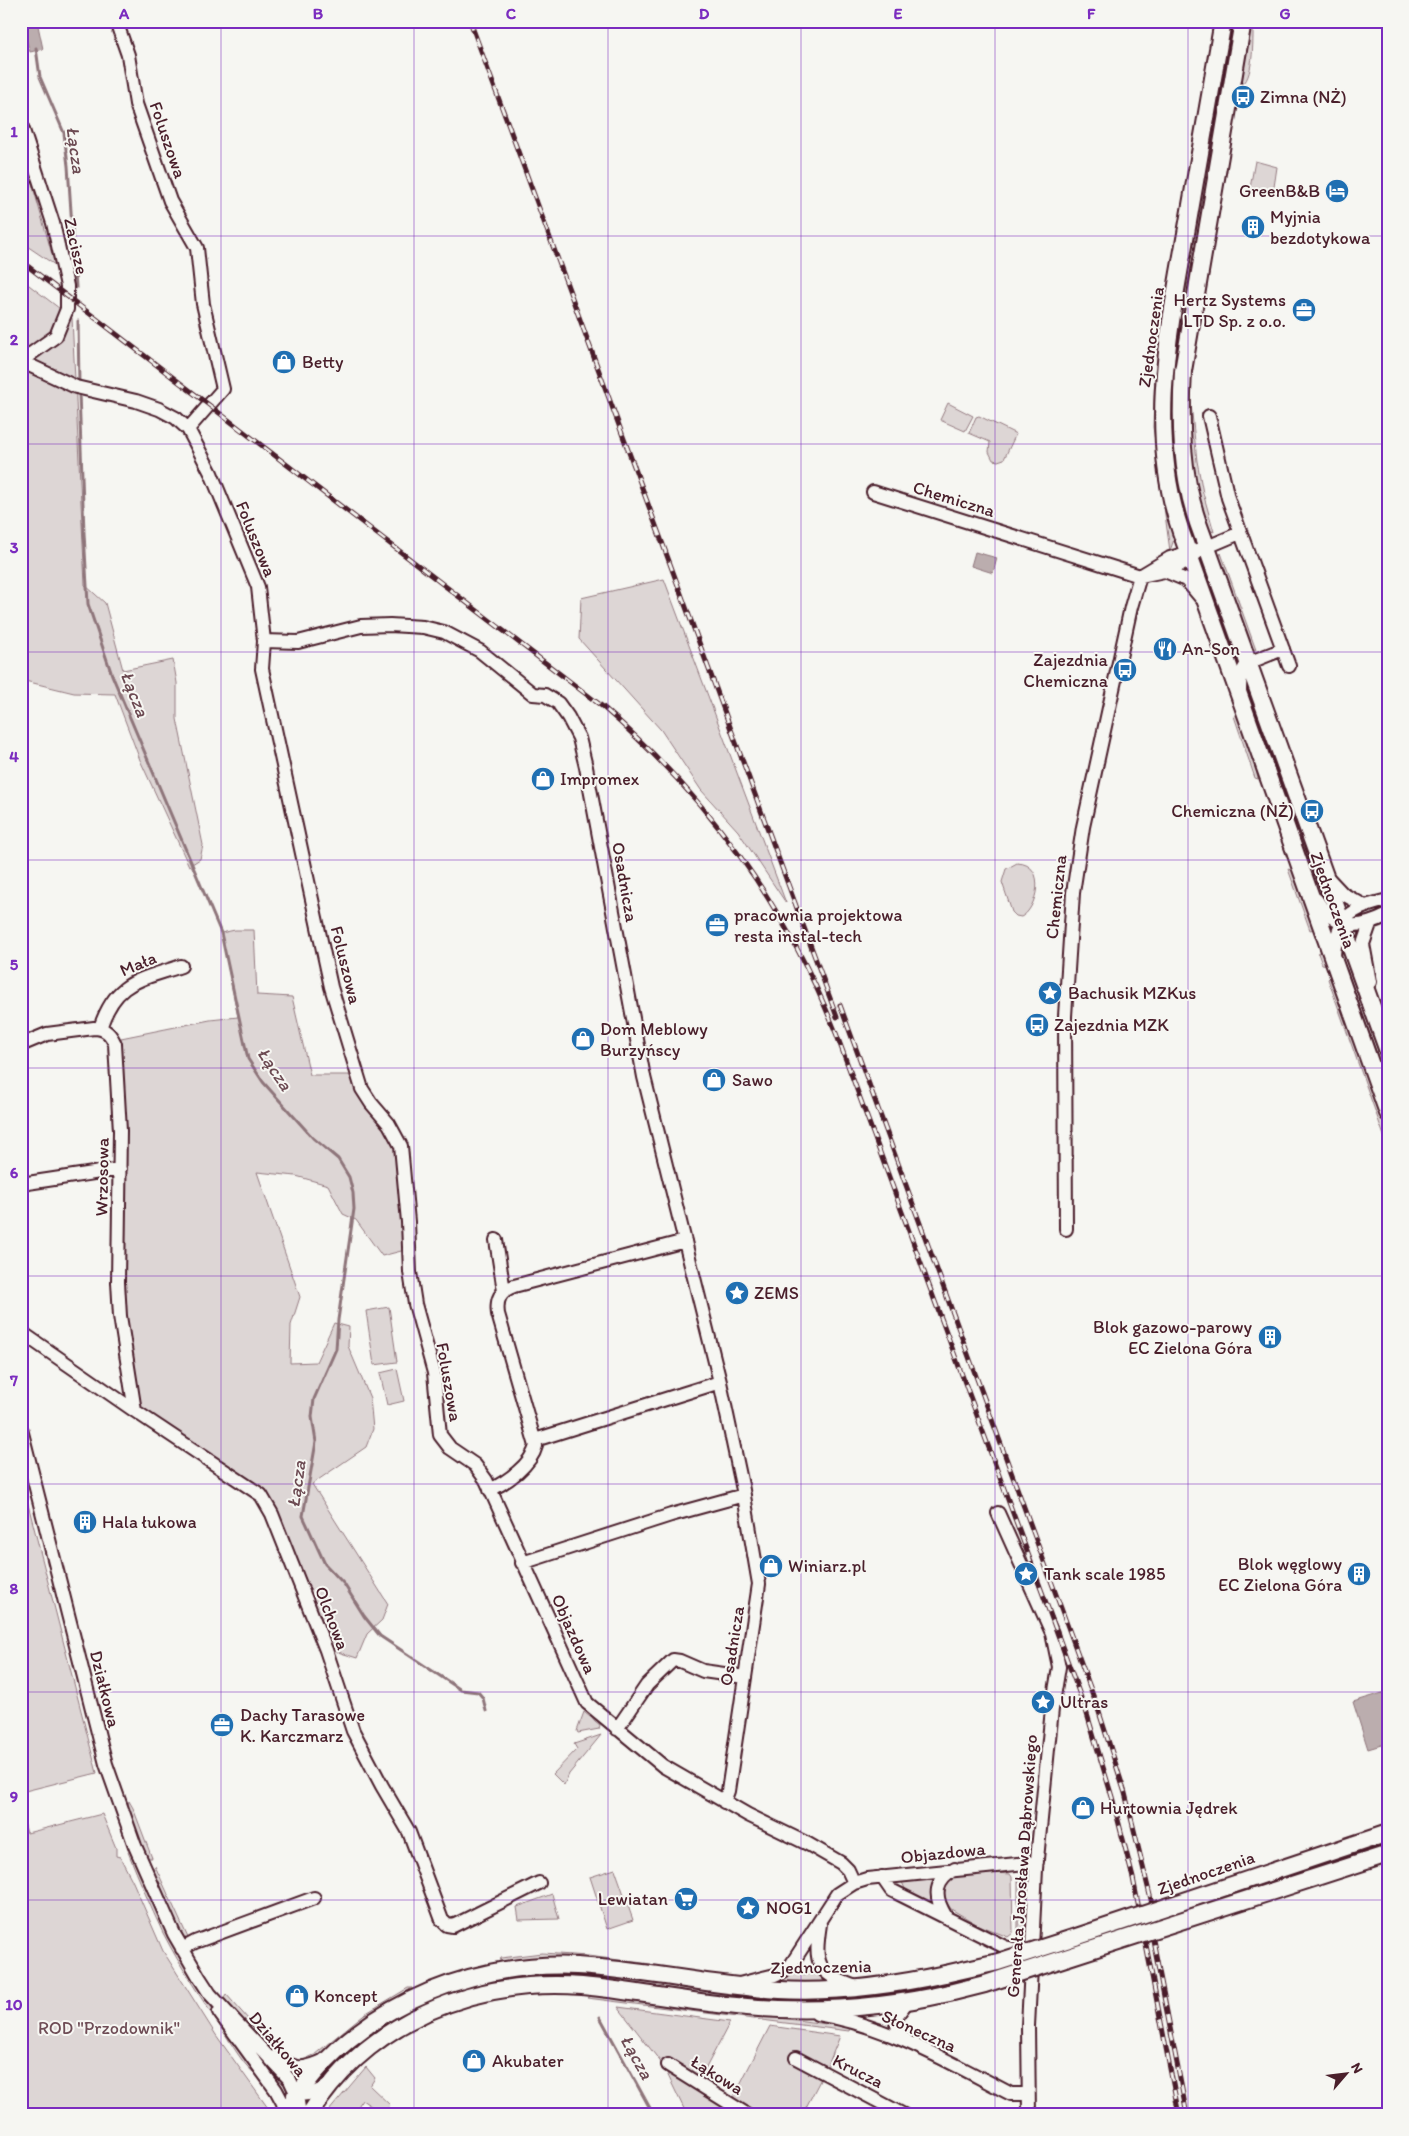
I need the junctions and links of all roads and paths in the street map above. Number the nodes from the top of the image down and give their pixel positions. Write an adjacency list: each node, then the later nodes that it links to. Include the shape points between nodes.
1 (116, 21): 7 (street, Foluszowa, via 128,55 136,104 170,201 197,248 203,304 223,389)
2 (1223, 21): 11 (main road, Zjednoczenia, via 1164,372 1162,436 1166,469 1177,522)
3 (1243, 21): 10 (main road, Zjednoczenia, via 1183,371 1184,462 1194,511)
4 (21, 124): 5 (street, Zacisze, via 53,222 67,286 67,310 56,336)
5 (21, 362): 7 (street, Foluszowa, via 81,389 159,409)
6 (1209, 416): 9 (street, via 1228,498)
7 (188, 428): 15 (street, Foluszowa, via 211,473 258,587)
8 (874, 492): 13 (street, Chemiczna)
9 (1240, 533): 10 (street); 16 (street)
10 (1205, 543): 11 (street, Chemiczna); 18 (main road, Zjednoczenia)
11 (1189, 555): 12 (street, Chemiczna, via 1180,566); 13 (street, Chemiczna, via 1170,558); 14 (main road, Zjednoczenia)
12 (1167, 572): 13 (street, Chemiczna); 14 (street, via 1186,580)
13 (1140, 576): 37 (street, Chemiczna, via 1085,817 1073,893 1065,1016)
14 (1208, 609): 17 (main road, Zjednoczenia)
15 (264, 640): 39 (street, Osadnicza, via 298,642 361,626 414,626 444,632 480,651 533,694 545,695 568,717 579,738 586,766 640,1056); 46 (street, Foluszowa, via 262,669 331,986 362,1088 401,1146 411,1281 434,1373 440,1435 450,1448 475,1465)
16 (1282, 649): 18 (street); 19 (street)
17 (1223, 652): 18 (street, via 1237,662); 20 (main road, Zjednoczenia)
18 (1248, 663): 20 (street, Zjednoczenia, via 1240,680); 21 (main road, Zjednoczenia)
19 (1289, 666)
20 (1241, 701): 22 (main road, Zjednoczenia)
21 (1324, 872): 24 (street, via 1343,894); 26 (main road, Zjednoczenia)
22 (1306, 883): 26 (street, via 1329,916); 28 (main road, Zjednoczenia)
23 (1388, 900): 24 (street)
24 (1363, 905): 26 (street)
25 (1388, 915): 27 (street)
26 (1342, 923): 27 (street); 28 (street, via 1336,936); 31 (main road, Zjednoczenia)
27 (1370, 924): 31 (street, via 1363,944)
28 (1334, 963): 34 (main road, Zjednoczenia)
29 (181, 966): 30 (street, Mała, via 121,989 110,1004)
30 (100, 1028): 32 (street, via 47,1034); 35 (street, Wrzosowa, via 110,1034 116,1044)
31 (1380, 1030): 33 (main road, Zjednoczenia)
32 (23, 1044)
33 (1388, 1051)
34 (1388, 1113)
35 (120, 1169): 36 (street); 43 (street, Wrzosowa, via 120,1316)
36 (21, 1184)
37 (1066, 1229)
38 (496, 1240): 40 (street)
39 (685, 1241): 40 (street); 42 (street, Osadnicza)
40 (504, 1291): 45 (street, via 496,1304 498,1314)
41 (21, 1332): 43 (street, Olchowa)
42 (720, 1382): 45 (street); 47 (street, Osadnicza)
43 (135, 1411): 59 (street, Olchowa, via 261,1495 272,1514 326,1650 353,1731 409,1832 442,1920 453,1926)
44 (21, 1429): 63 (street, Działkowa, via 106,1764 135,1846)
45 (535, 1440): 46 (street, via 534,1454 527,1463 500,1486)
46 (490, 1490): 49 (street, Objazdowa)
47 (744, 1495): 49 (street); 50 (street, Osadnicza, via 759,1584)
48 (998, 1513): 55 (street, Generała Jarosława Dąbrowskiego, via 1052,1633 1058,1658)
49 (522, 1563): 51 (street, Objazdowa, via 584,1699)
50 (745, 1677): 51 (street, via 703,1671 673,1660 647,1685); 52 (street, Osadnicza)
51 (617, 1729): 52 (street, Objazdowa, via 663,1766)
52 (724, 1802): 58 (street, Objazdowa, via 841,1863)
53 (1388, 1833): 66 (main road, Zjednoczenia, bridge, via 998,1962 900,1983)
54 (1388, 1854): 68 (main road, Zjednoczenia, bridge, via 985,1984)
55 (1037, 1862): 56 (street, Objazdowa); 64 (street, Generała Jarosława Dąbrowskiego)
56 (955, 1869): 57 (street, Objazdowa); 61 (street, via 941,1880 938,1888 937,1898)
57 (882, 1877): 58 (street, Objazdowa); 61 (street, via 891,1890)
58 (854, 1882): 62 (street, Objazdowa, via 837,1894)
59 (539, 1883)
60 (314, 1898): 63 (street)
61 (944, 1915): 64 (street, via 1005,1947)
62 (820, 1922): 65 (street, Objazdowa, via 789,1968); 66 (street, Objazdowa, via 816,1947 820,1964 835,1979)
63 (182, 1949): 67 (street, Działkowa)
64 (1032, 1949): 77 (street, Generała Jarosława Dąbrowskiego)
65 (734, 1986): 66 (main road, Zjednoczenia, via 781,1990); 72 (main road, Zjednoczenia, via 579,1966 507,1970 440,1987 410,2000 365,2028)
66 (858, 1988)
67 (210, 1994): 71 (street, Działkowa); 76 (street, Działkowa, via 218,2011)
68 (907, 2002): 69 (main road, Zjednoczenia, via 817,2011); 70 (street, via 897,2013 895,2023)
69 (792, 2010): 70 (street, Słoneczna, via 857,2023); 75 (main road, Zjednoczenia, via 582,1986 500,1989 437,2008 387,2034 358,2054)
70 (907, 2041): 77 (street, Słoneczna, via 1011,2094)
71 (266, 2052): 72 (street, via 288,2064 304,2068); 78 (street, Działkowa, via 290,2080)
72 (331, 2056): 78 (main road, Zjednoczenia)
73 (796, 2058): 83 (street, Krucza)
74 (668, 2065): 82 (street, Łąkowa)
75 (329, 2085): 78 (street, Działkowa, via 321,2091); 81 (main road, Zjednoczenia)
76 (276, 2090): 78 (street, Działkowa); 79 (street, Działkowa)
77 (1028, 2094): 84 (street, Generała Jarosława Dąbrowskiego)
78 (297, 2095): 79 (main road, Zjednoczenia); 80 (street, Działkowa)
79 (285, 2115)
80 (300, 2115)
81 (309, 2115)
82 (748, 2115)
83 (904, 2115)
84 (1029, 2115)

